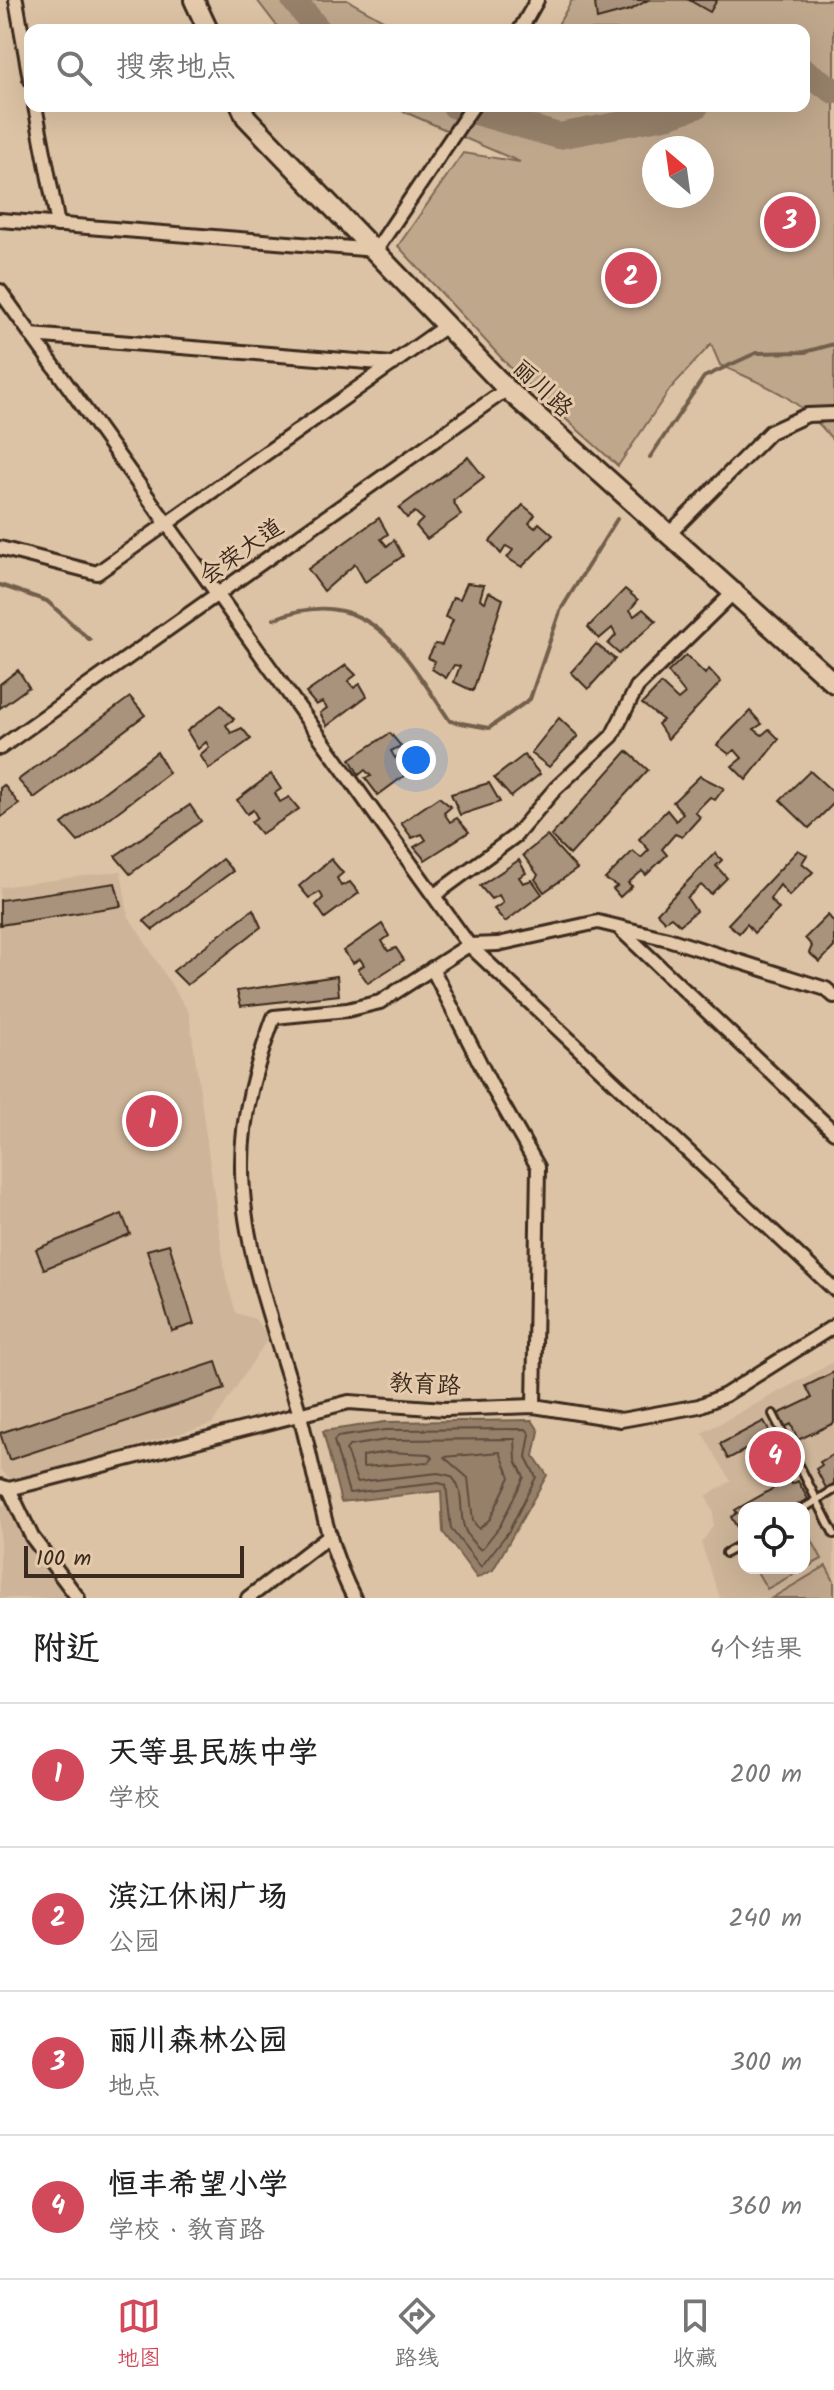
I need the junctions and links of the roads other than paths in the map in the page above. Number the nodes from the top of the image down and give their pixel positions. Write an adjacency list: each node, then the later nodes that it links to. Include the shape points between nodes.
1 (16, 0): 6 (street)
2 (194, 0): 4 (main road)
3 (537, 0): 5 (street)
4 (205, 24)
5 (523, 24)
6 (24, 45)
7 (36, 112): 11 (street)
8 (244, 112): 12 (main road, 丽川路)
9 (469, 112): 12 (street)
10 (0, 220): 11 (street)
11 (58, 225): 12 (street)
12 (376, 250): 14 (main road, 丽川路)
13 (0, 291): 15 (street)
14 (447, 325): 16 (street); 17 (main road, 丽川路)
15 (31, 335): 16 (street); 19 (street)
16 (393, 364): 19 (street)
17 (507, 389): 20 (main road, 丽川路); 23 (street, 会荣大道)
18 (834, 414): 20 (street, via 807,415 770,432)
19 (167, 524): 21 (street, via 97,573); 23 (street)
20 (670, 533): 22 (main road, 丽川路)
21 (0, 548)
22 (736, 590): 24 (main road, 丽川路); 26 (street, via 637,687 612,736 515,836)
23 (217, 594): 25 (street, 会荣大道); 26 (street)
24 (834, 683)
25 (0, 748)
26 (436, 894): 28 (street)
27 (619, 928): 28 (street, via 598,922 498,944); 30 (street, via 826,989); 31 (street)
28 (469, 945): 29 (street); 32 (street)
29 (432, 968): 34 (street, via 538,1167); 35 (street, via 380,1002 274,1017 249,1088 242,1165 245,1206)
30 (834, 996)
31 (834, 1132)
32 (834, 1289)
33 (834, 1326): 34 (street, 教育路, via 699,1406 621,1420)
34 (534, 1406): 35 (street, 教育路, via 444,1409 349,1402)
35 (299, 1414): 37 (street, 教育路); 42 (street)
36 (773, 1414): 39 (lane)
37 (4, 1487): 45 (street, via 32,1537)
38 (834, 1490): 39 (lane)
39 (817, 1500): 40 (lane); 41 (lane)
40 (810, 1504)
41 (834, 1534)
42 (330, 1535): 46 (street); 47 (street)
43 (738, 1546): 44 (lane)
44 (726, 1553)
45 (78, 1598)
46 (248, 1598)
47 (354, 1598)

